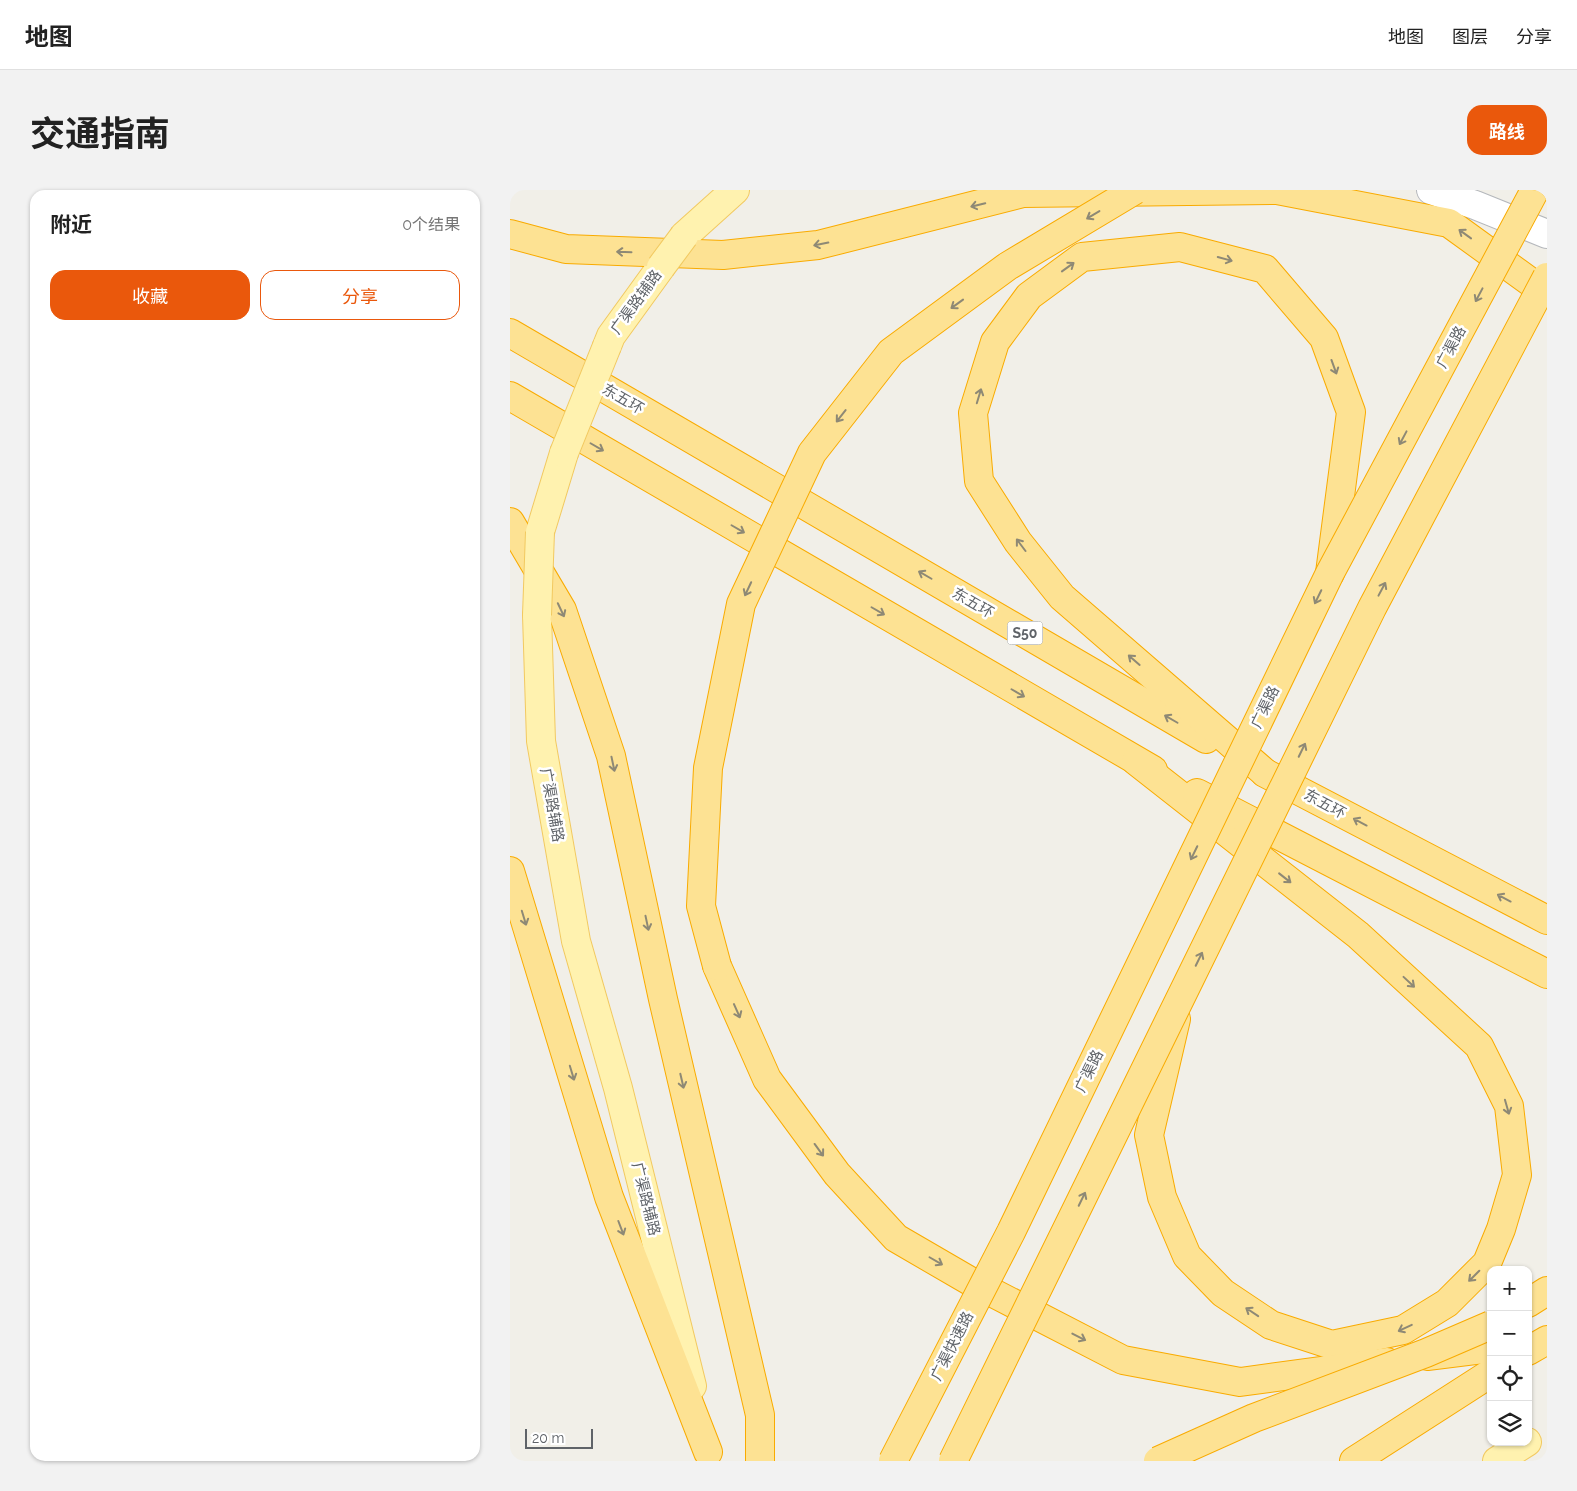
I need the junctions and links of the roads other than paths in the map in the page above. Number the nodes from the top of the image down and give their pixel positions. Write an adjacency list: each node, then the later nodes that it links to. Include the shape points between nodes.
1 (735, 190): 32 (main road, 广渠路辅路, bridge, via 684,236 611,336 564,453 540,532 537,616 541,741 576,941 618,1088)
2 (1135, 190): 26 (highway, one-way to 26, bridge, via 1008,266 891,352 812,452 741,604 708,768 701,906 717,966 767,1079 836,1174 896,1238 970,1281 1123,1360 1240,1382)
3 (1430, 190): 6 (street)
4 (1535, 190): 12 (highway, 广渠路, one-way to 12, bridge)
5 (510, 234): 8 (highway, one-way to 5, via 1449,223 1277,190 1023,193 818,245 724,255 566,249)
6 (1547, 234)
7 (1547, 277): 18 (highway, one-way to 7, bridge, via 1372,608)
8 (1547, 294)
9 (510, 333): 14 (highway, 东五环 / S50, one-way to 9)
10 (510, 396): 13 (highway, one-way to 13)
11 (510, 522): 33 (highway, one-way to 33, via 562,610 611,756 663,999 760,1414)
12 (1330, 573): 14 (highway, one-way to 12, via 1062,597 1018,542 979,482 973,413 995,342 1029,296 1082,257 1180,247 1265,269 1324,338 1351,412); 19 (highway, 广渠路, one-way to 19, bridge)
13 (1136, 761): 17 (highway); 18 (highway, one-way to 18, bridge, via 1358,935 1479,1046 1508,1106 1517,1175 1501,1229 1486,1264 1447,1303 1403,1330 1332,1345 1272,1325 1223,1293 1187,1256 1162,1197 1149,1134)
14 (1264, 772): 16 (highway, 东五环 / S50, one-way to 14)
15 (510, 871): 32 (highway, one-way to 32, via 609,1197)
16 (1547, 920)
17 (1547, 974)
18 (1183, 992): 35 (highway, one-way to 18, bridge)
19 (1011, 1232): 34 (highway, 广渠快速路, bridge)
20 (1547, 1291): 21 (highway)
21 (1532, 1300)
22 (1487, 1327): 36 (highway, bridge, via 1254,1418)
23 (1547, 1327): 24 (highway)
24 (1532, 1334)
25 (1547, 1340): 27 (highway)
26 (1487, 1349)
27 (1532, 1349)
28 (1487, 1376): 37 (highway)
29 (1547, 1430): 30 (main road)
30 (1532, 1439)
31 (1521, 1446): 38 (main road)
32 (708, 1457)
33 (760, 1461)
34 (893, 1461)
35 (953, 1461)
36 (1158, 1461)
37 (1354, 1461)
38 (1497, 1461)

